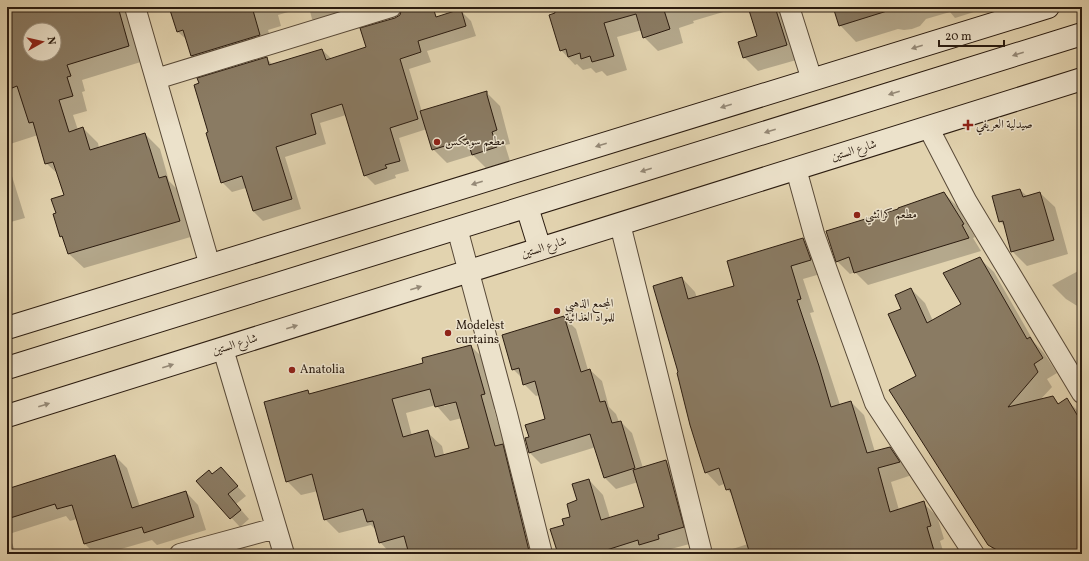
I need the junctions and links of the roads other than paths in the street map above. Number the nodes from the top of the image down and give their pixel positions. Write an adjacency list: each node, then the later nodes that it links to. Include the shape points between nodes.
1 (135, 7): 6 (street)
2 (391, 7): 6 (street)
3 (789, 7): 8 (street)
4 (1048, 7): 8 (main road, one-way to 8)
5 (1082, 34): 11 (main road, one-way to 11)
6 (156, 79): 15 (street)
7 (1082, 79): 9 (main road, شارع الستين)
8 (812, 80): 15 (main road, one-way to 15)
9 (928, 127): 10 (main road, شارع الستين); 20 (street, via 967,202)
10 (796, 169): 12 (main road, شارع الستين); 27 (street, via 814,234 875,403)
11 (527, 207): 13 (main road); 14 (main road)
12 (620, 224): 14 (main road, شارع الستين); 26 (street)
13 (457, 228): 16 (street); 19 (main road)
14 (540, 249): 16 (main road, شارع الستين)
15 (210, 266): 17 (main road)
16 (468, 271): 18 (main road, شارع الستين, one-way to 16); 25 (street)
17 (7, 328)
18 (223, 349): 21 (main road, شارع الستين, one-way to 18); 22 (street)
19 (7, 368)
20 (1082, 393)
21 (7, 416)
22 (276, 528): 23 (street); 24 (street)
23 (180, 554)
24 (284, 554)
25 (542, 554)
26 (702, 554)
27 (974, 554)

